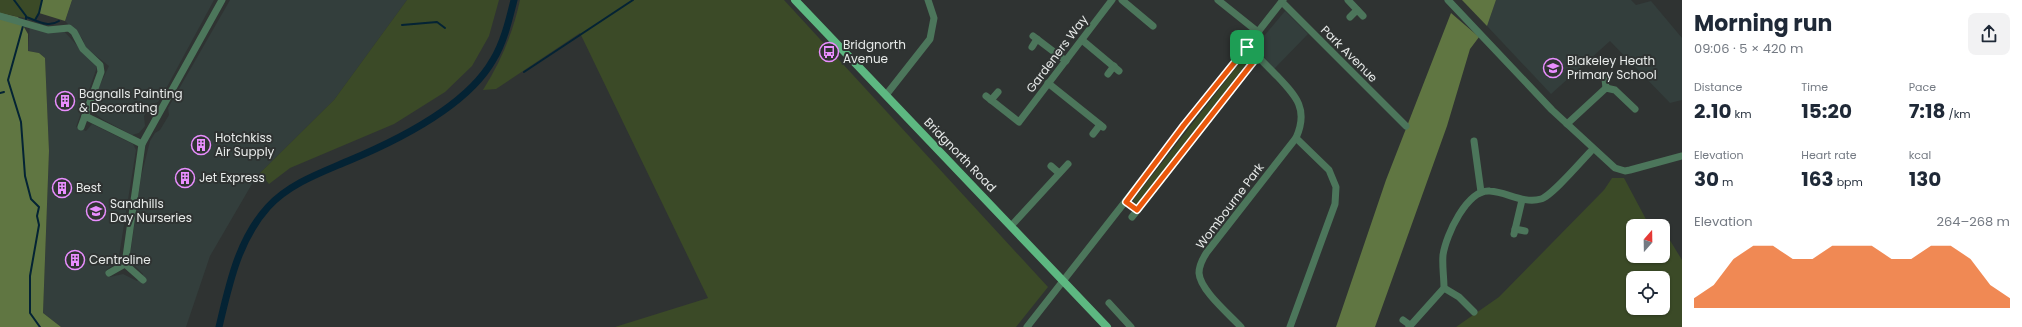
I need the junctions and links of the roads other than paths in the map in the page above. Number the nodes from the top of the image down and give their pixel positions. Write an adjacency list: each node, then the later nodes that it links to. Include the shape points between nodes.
1 (222, 0): 35 (street)
2 (795, 0): 26 (main road, Bridgnorth Road)
3 (928, 0): 26 (street, via 934,18 930,39)
4 (1112, 0): 16 (street, Gardeners Way)
5 (1122, 0): 14 (street)
6 (1218, 0): 15 (street)
7 (1348, 0): 10 (street)
8 (1448, 0): 30 (street)
9 (1282, 1): 15 (street); 28 (street, Park Avenue, via 1403,124)
10 (1357, 10): 12 (street); 13 (street)
11 (0, 16): 29 (street, via 48,30 69,28 74,32 84,49 102,68)
12 (1363, 16)
13 (1350, 17)
14 (1153, 26)
15 (1258, 32): 18 (street)
16 (1082, 40): 20 (street, Gardeners Way); 21 (street, via 1117,69)
17 (1032, 46): 20 (street, via 1035,38)
18 (1247, 47): 19 (street, Wombourne Park); 43 (street)
19 (1258, 56): 33 (street, Wombourne Park, via 1298,100 1302,122); 44 (street)
20 (1066, 61): 23 (street, Gardeners Way)
21 (1108, 74)
22 (1605, 79): 24 (street)
23 (1048, 83): 25 (street, Gardeners Way, via 1019,122 989,98); 32 (street, via 1102,126)
24 (1606, 88): 27 (street, via 1615,90); 30 (street)
25 (998, 92)
26 (886, 95): 46 (main road, Bridgnorth Road)
27 (1635, 109)
28 (1406, 115)
29 (85, 116): 31 (street); 35 (street)
30 (1567, 124): 36 (street)
31 (81, 127)
32 (1093, 134)
33 (1296, 138): 60 (street, Wombourne Park, via 1200,264 1203,286); 61 (street, via 1329,170 1336,187 1335,204)
34 (1474, 141): 41 (street)
35 (142, 144): 48 (street)
36 (1593, 149): 37 (street, via 1615,168 1625,171); 42 (street, via 1542,199)
37 (1682, 156)
38 (1068, 164): 40 (street)
39 (1051, 166): 40 (street)
40 (1059, 173): 46 (street)
41 (1481, 192): 42 (street, via 1497,192); 52 (street, via 1465,204 1447,241 1443,256)
42 (1522, 200): 47 (street, via 1514,231)
43 (1126, 202): 44 (street); 51 (street)
44 (1137, 210): 45 (street)
45 (1132, 217)
46 (1012, 226): 51 (main road, Bridgnorth Road)
47 (1525, 231)
48 (125, 264): 49 (street); 50 (street)
49 (109, 273)
50 (143, 280)
51 (1063, 281): 57 (street); 58 (main road, Bridgnorth Road)
52 (1444, 288): 54 (street); 56 (street)
53 (1109, 303): 59 (street)
54 (1474, 312)
55 (1403, 320): 56 (street)
56 (1410, 326)
57 (1027, 327)
58 (1107, 327)
59 (1131, 327)
60 (1241, 327)
61 (1290, 327)

